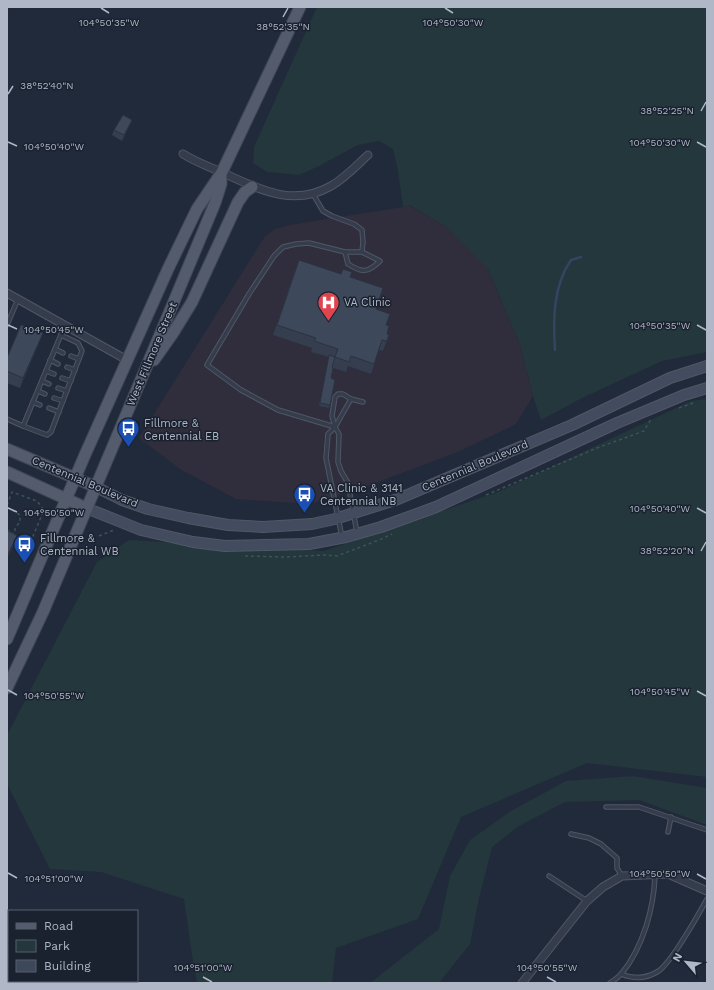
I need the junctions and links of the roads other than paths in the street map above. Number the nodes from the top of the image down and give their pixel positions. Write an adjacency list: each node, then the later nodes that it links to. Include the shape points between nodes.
1 (300, 7): 4 (main road, West Fillmore Street)
2 (183, 154): 4 (street, via 197,163)
3 (368, 156): 6 (street, via 330,187)
4 (222, 172): 5 (street); 19 (main road, West Fillmore Street, via 197,210); 27 (main road, West Fillmore Street, via 215,202)
5 (252, 186): 6 (street, via 283,196); 27 (main road, via 244,192 238,202 192,302)
6 (313, 194): 8 (lane, via 323,211 362,230)
7 (345, 252): 8 (lane); 8 (lane, via 348,264 366,271 380,261); 48 (lane, via 309,243 283,248 274,256 257,281 207,365 241,390 278,410)
8 (362, 252)
9 (7, 293): 10 (street)
10 (18, 299): 11 (lane); 12 (street)
11 (7, 325)
12 (65, 325): 13 (lane); 19 (street)
13 (60, 335): 14 (lane); 17 (lane, via 78,343 82,351)
14 (55, 349): 15 (lane); 18 (lane)
15 (63, 353)
16 (72, 356): 17 (lane)
17 (79, 359): 23 (lane)
18 (50, 360): 20 (lane); 24 (lane)
19 (128, 360): 51 (main road, West Fillmore Street)
20 (58, 364)
21 (707, 366): 43 (main road, Centennial Boulevard, via 670,378)
22 (67, 367): 23 (lane)
23 (75, 370): 28 (lane)
24 (46, 371): 25 (lane); 29 (lane)
25 (54, 374)
26 (62, 378): 28 (lane)
27 (141, 379): 52 (main road, West Fillmore Street)
28 (71, 381): 34 (lane)
29 (42, 382): 30 (lane); 33 (lane)
30 (49, 384)
31 (58, 388): 34 (lane)
32 (707, 388): 46 (main road, Centennial Boulevard)
33 (38, 391): 35 (lane); 39 (lane)
34 (67, 391): 38 (lane)
35 (45, 394)
36 (54, 398): 38 (lane)
37 (351, 399): 40 (lane); 48 (lane); 48 (lane, via 343,394 336,397 332,416)
38 (63, 401): 44 (lane)
39 (33, 402): 41 (lane); 47 (lane)
40 (363, 402)
41 (40, 405)
42 (49, 408): 44 (lane)
43 (608, 408): 46 (main road); 55 (main road, Centennial Boulevard, via 398,499)
44 (59, 412): 47 (lane, via 52,432 46,435)
45 (7, 419): 47 (lane)
46 (616, 423): 57 (main road, Centennial Boulevard, via 436,507)
47 (23, 426)
48 (335, 427): 55 (lane, via 339,434 338,462 348,482); 56 (lane, via 328,434 326,458)
49 (7, 449): 51 (main road, Centennial Boulevard)
50 (7, 472): 53 (main road, Centennial Boulevard)
51 (75, 478): 52 (main road, Centennial Boulevard); 53 (main road, West Fillmore Street)
52 (96, 487): 54 (main road, West Fillmore Street); 56 (main road, Centennial Boulevard, via 148,509 228,526 303,525)
53 (66, 500): 54 (main road, Centennial Boulevard); 59 (main road, West Fillmore Street)
54 (86, 508): 58 (main road, Centennial Boulevard, via 141,530 225,546 309,544); 60 (main road, West Fillmore Street, via 43,612)
55 (353, 513): 56 (main road, Centennial Boulevard); 57 (lane)
56 (339, 518): 58 (lane)
57 (357, 534): 58 (main road, Centennial Boulevard)
58 (342, 538)
59 (7, 639)
60 (7, 688)
61 (606, 807): 62 (lane, via 639,807)
62 (670, 817): 63 (lane); 64 (lane)
63 (707, 830)
64 (668, 832)
65 (570, 834): 68 (lane, via 589,838 600,844 617,858)
66 (655, 875): 68 (street); 69 (street, via 668,874); 72 (lane, via 648,921 634,955)
67 (549, 876): 71 (lane)
68 (622, 876): 71 (street, via 603,887)
69 (707, 891)
70 (707, 899): 72 (lane, via 671,958 658,972 640,978)
71 (587, 901): 73 (street)
72 (622, 974): 74 (lane)
73 (522, 983)
74 (610, 983)

